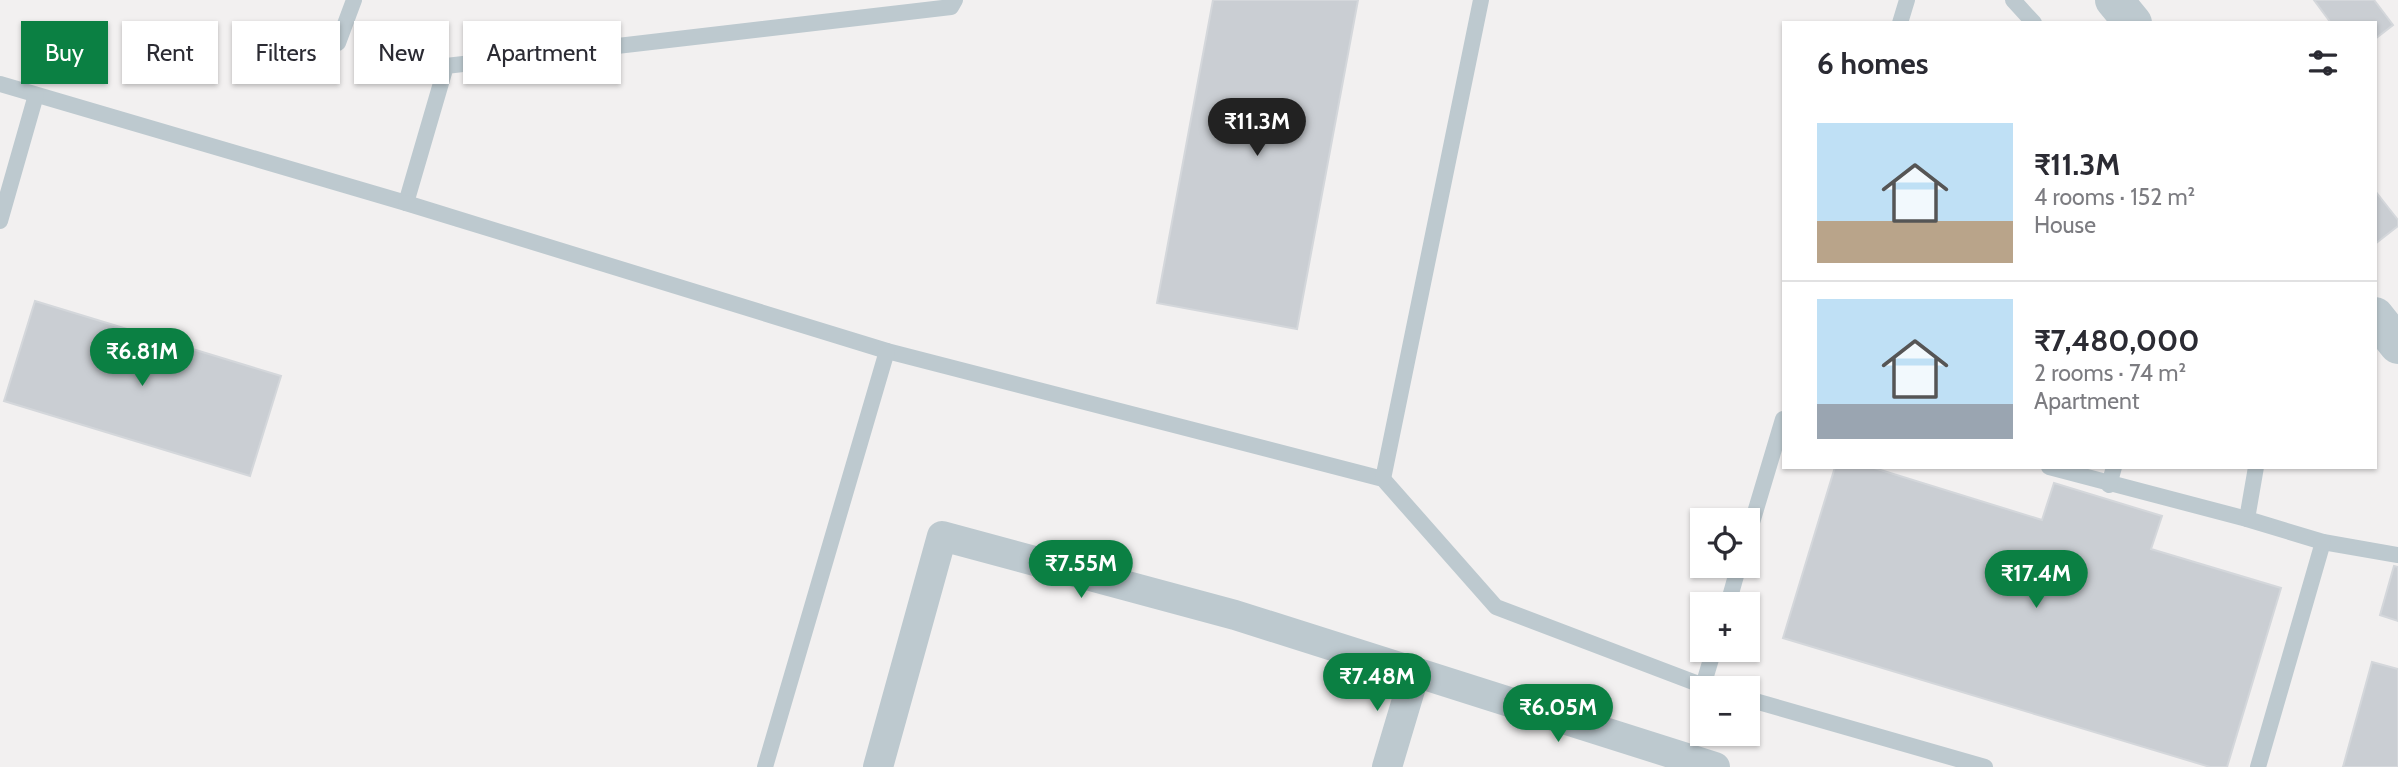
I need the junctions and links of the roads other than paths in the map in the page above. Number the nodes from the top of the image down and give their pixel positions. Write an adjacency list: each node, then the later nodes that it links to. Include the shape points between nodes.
1 (355, 0): 10 (lane)
2 (955, 0): 13 (lane, via 951,7 446,66)
3 (1480, 0): 22 (lane)
4 (1907, 0): 7 (lane)
5 (2012, 0): 8 (lane)
6 (2114, 0): 9 (street)
7 (1901, 21)
8 (2032, 21)
9 (2131, 21)
10 (340, 38)
11 (0, 85): 12 (lane)
12 (36, 95): 13 (lane); 14 (lane)
13 (406, 204): 17 (lane)
14 (0, 221)
15 (2377, 319): 16 (street)
16 (2398, 345)
17 (887, 351): 22 (lane); 31 (lane)
18 (1782, 422): 24 (lane)
19 (2056, 469): 23 (lane)
20 (2113, 469): 23 (lane)
21 (2256, 469): 25 (lane)
22 (1383, 479): 29 (lane, via 1496,607)
23 (2109, 485): 25 (lane)
24 (1756, 508)
25 (2246, 519): 26 (lane)
26 (2323, 542): 27 (lane); 36 (lane)
27 (2398, 555)
28 (1415, 673): 32 (street, via 1235,615 942,536); 33 (street); 34 (street)
29 (1690, 681)
30 (1760, 702): 35 (lane)
31 (765, 767)
32 (878, 767)
33 (1387, 767)
34 (1715, 767)
35 (1986, 767)
36 (2258, 767)

